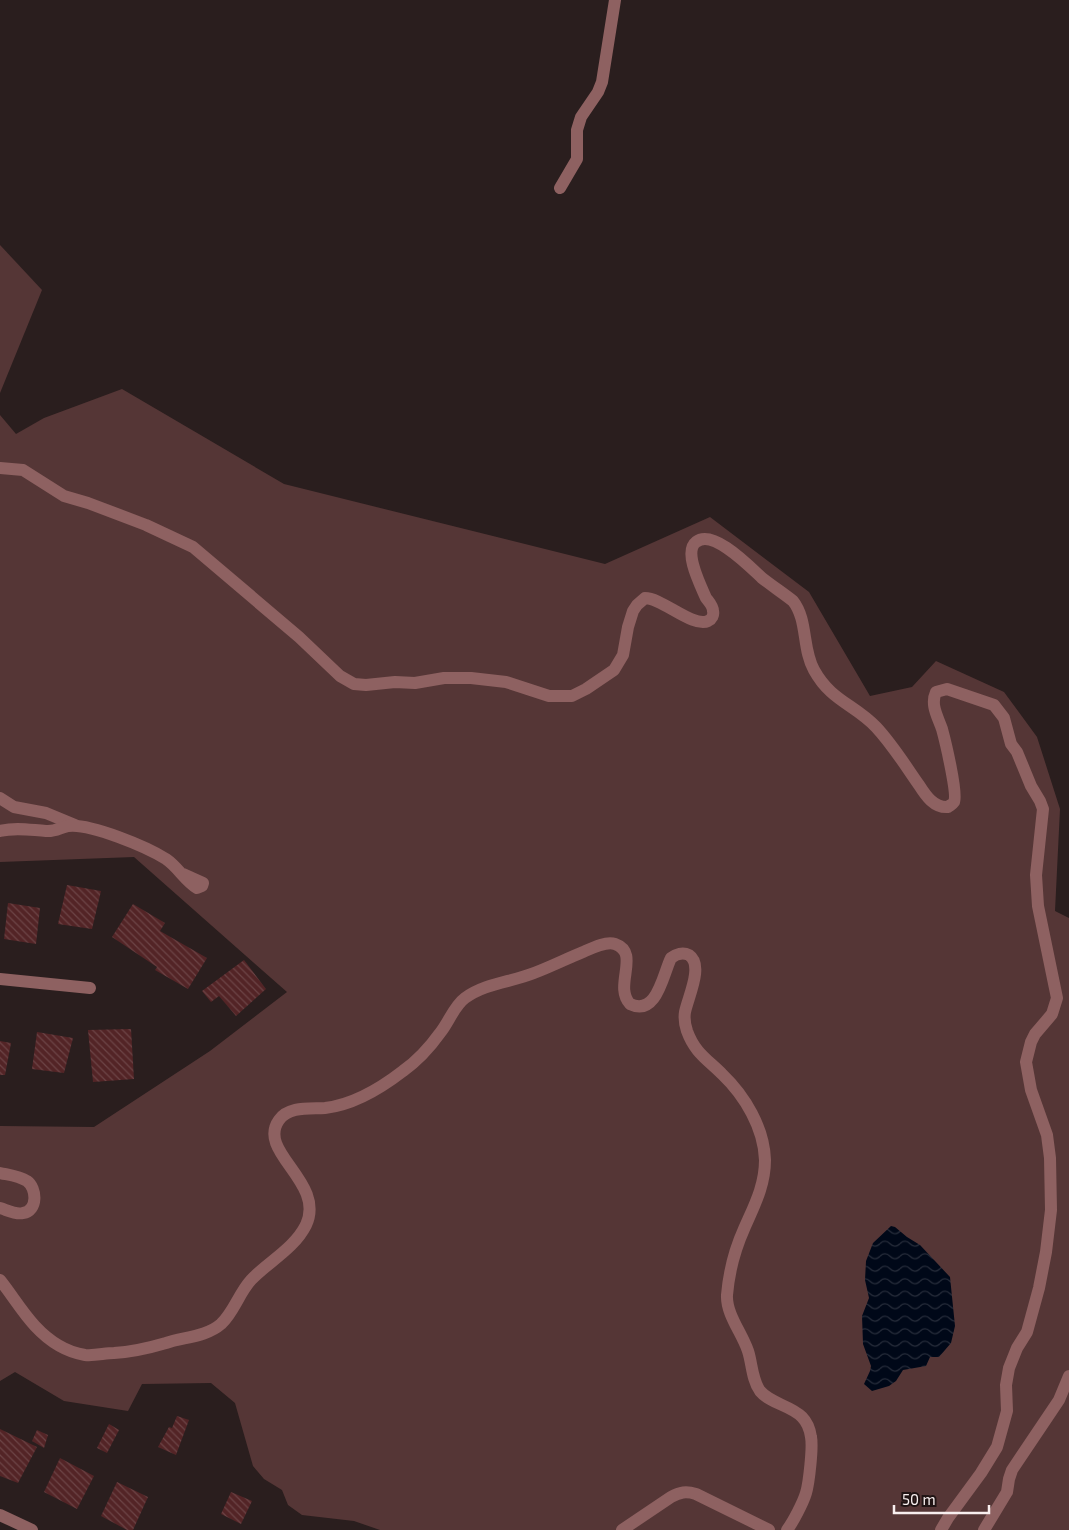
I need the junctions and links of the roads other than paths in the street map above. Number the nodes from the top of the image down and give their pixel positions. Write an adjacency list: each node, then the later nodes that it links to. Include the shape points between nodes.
1 (615, 0): 2 (street, via 602,82 581,117 577,130 577,159)
2 (560, 188)
3 (0, 468): 19 (street, via 23,470 64,496 146,525 193,547 340,676 354,684 366,686 471,678 506,682 549,696 577,694 614,670 623,655 633,611 645,598 702,622 712,618 713,608 690,555 696,541 704,538 728,548 792,601 800,612 809,660 818,678 837,698 875,726 929,799 938,806 948,807 955,798 933,701 936,692 947,689 994,706 1004,718 1012,744 1043,810 1036,875 1038,906 1057,998 1052,1014 1031,1042 1026,1062 1031,1090 1047,1135 1051,1210 1034,1310 1009,1368 1007,1411 997,1447)
4 (0, 798): 5 (street, via 14,807 46,813)
5 (79, 826): 6 (street, via 48,832 13,828); 7 (street, via 156,854)
6 (0, 831)
7 (183, 874)
8 (0, 979): 9 (street)
9 (90, 988)
10 (0, 1173): 11 (street, via 28,1182 34,1203 28,1212 21,1214)
11 (0, 1208)
12 (0, 1280): 18 (street, via 39,1330 76,1353 129,1352 211,1331 227,1317 250,1282 299,1237 306,1224 309,1210 306,1191 275,1142 275,1129 283,1116 294,1110 345,1104 398,1075 431,1044 457,1006 478,991 611,943 626,953 624,996 630,1004 642,1007 656,996 671,958 685,954 693,959 696,968 685,1016 689,1035 700,1054 726,1077 746,1103 764,1149 762,1187 736,1251 727,1298 760,1390 802,1417 811,1436 806,1494)
13 (1069, 1376): 20 (street, via 1059,1400 1015,1465 1007,1492)
14 (0, 1515): 15 (street)
15 (32, 1530)
16 (622, 1530): 17 (street, via 671,1497 688,1492)
17 (769, 1530)
18 (787, 1530)
19 (941, 1530)
20 (984, 1530)

